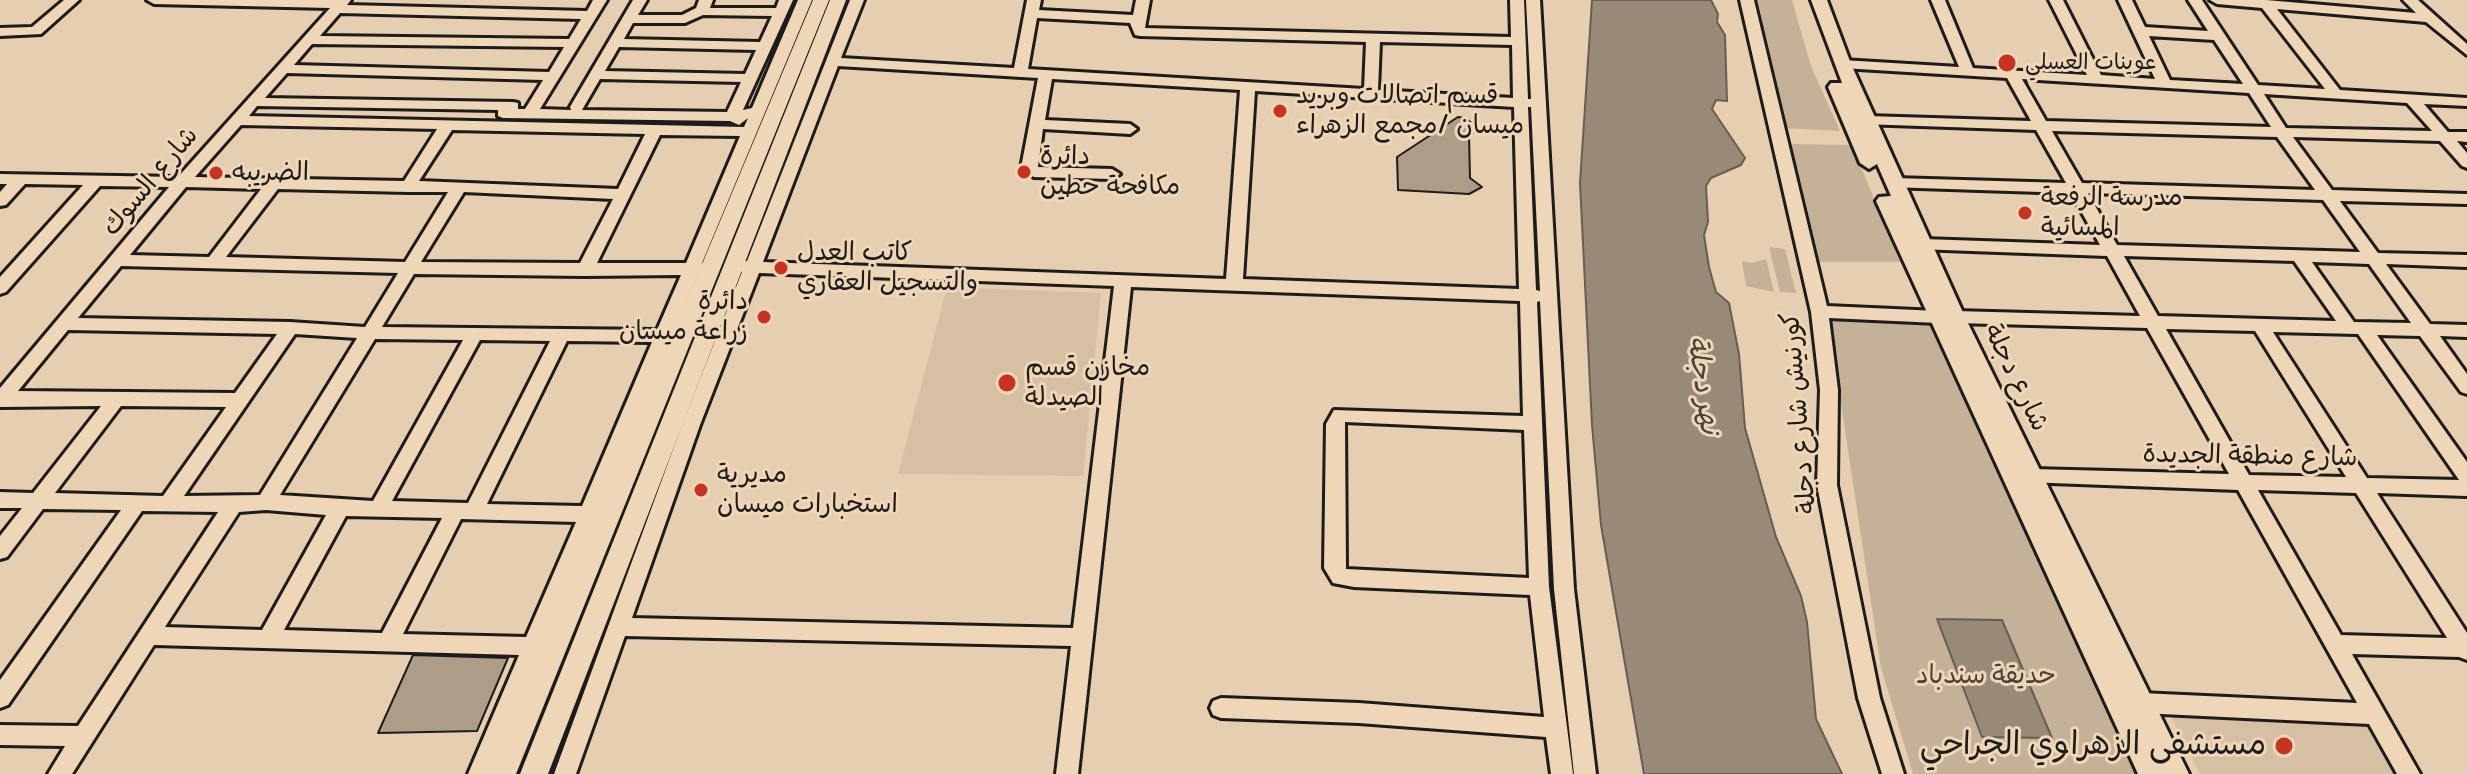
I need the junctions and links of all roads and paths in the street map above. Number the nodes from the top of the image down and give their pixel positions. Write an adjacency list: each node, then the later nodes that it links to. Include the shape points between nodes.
1 (72, 0): 31 (street, via 36,31)
2 (154, 0): 23 (street)
3 (600, 0): 26 (street)
4 (640, 0): 28 (street)
5 (805, 0): 64 (street, via 758,111)
6 (821, 0): 98 (main road)
7 (838, 0): 98 (main road)
8 (857, 0): 41 (street)
9 (1143, 0): 29 (street)
10 (1517, 0): 36 (street)
11 (1533, 0): 59 (street)
12 (1747, 0): 105 (street, كورنيش شارع دجلة)
13 (1805, 0): 106 (main road, شارع دجلة, via 1849,119)
14 (1819, 0): 42 (main road, شارع دجلة)
15 (1938, 0): 45 (street)
16 (2056, 0): 51 (street)
17 (2125, 0): 30 (street)
18 (2195, 0): 32 (street)
19 (2217, 0): 21 (street)
20 (2410, 0): 27 (street)
21 (2266, 4): 27 (street); 56 (street)
22 (704, 5): 24 (street); 28 (street, via 691,19)
23 (344, 6): 26 (street); 34 (street, شارع السوك); 35 (street)
24 (783, 6): 39 (street)
25 (1033, 7): 29 (street); 44 (street)
26 (591, 15): 37 (street)
27 (2430, 18): 40 (street)
28 (629, 19): 38 (street)
29 (1138, 19): 33 (street, via 1140,32)
30 (2140, 31): 32 (street); 52 (street)
31 (0, 32)
32 (2220, 36): 54 (street)
33 (1373, 37): 36 (street); 55 (street)
34 (308, 40): 35 (street); 43 (street, شارع السوك)
35 (328, 41): 37 (street)
36 (1519, 41): 59 (street)
37 (574, 43): 49 (street)
38 (615, 43): 39 (street); 48 (street)
39 (765, 46): 50 (street)
40 (2467, 51)
41 (834, 62): 44 (street); 98 (street)
42 (1842, 64): 45 (street); 63 (main road, شارع دجلة)
43 (283, 69): 49 (street); 61 (street, شارع السوك)
44 (1020, 72): 46 (street)
45 (1968, 72): 47 (street)
46 (1046, 73): 53 (street); 66 (street)
47 (2012, 74): 51 (street); 67 (street)
48 (596, 75): 50 (street); 60 (street)
49 (554, 76): 62 (street)
50 (750, 78): 64 (street)
51 (2096, 79): 52 (street)
52 (2164, 83): 54 (street)
53 (1248, 85): 55 (street); 101 (street)
54 (2256, 89): 56 (street); 70 (street)
55 (1371, 93): 59 (street)
56 (2336, 94): 57 (street)
57 (2411, 98): 58 (street); 71 (street)
58 (2467, 102)
59 (1529, 104): 88 (street); 89 (street)
60 (577, 107): 62 (street); 64 (street)
61 (245, 110): 62 (street); 65 (street); 78 (street, شارع السوك)
62 (532, 110): 64 (street)
63 (1867, 121): 67 (street); 79 (main road, شارع دجلة)
64 (737, 122): 68 (street); 98 (street)
65 (449, 123): 68 (street); 81 (street)
66 (1036, 124): 69 (street); 74 (street, via 1029,168 1034,172)
67 (2042, 124): 70 (street); 83 (street)
68 (655, 129): 84 (street)
69 (1130, 129)
70 (2280, 130): 71 (street); 85 (street)
71 (2445, 136): 72 (street); 73 (street)
72 (2467, 137)
73 (2467, 163)
74 (1112, 174)
75 (0, 179): 76 (street)
76 (21, 179): 77 (street); 87 (street)
77 (96, 181): 78 (street); 102 (street)
78 (182, 182): 80 (street); 94 (street, شارع السوك)
79 (1894, 183): 83 (street); 90 (main road, شارع دجلة)
80 (273, 184): 81 (street); 96 (street)
81 (408, 187): 82 (street)
82 (459, 187): 84 (street); 97 (street)
83 (2078, 187): 85 (street); 91 (street)
84 (623, 194): 99 (street)
85 (2326, 194): 86 (street); 93 (street)
86 (2467, 199)
87 (0, 201)
88 (1525, 221): 89 (street); 103 (street)
89 (1545, 223): 104 (street)
90 (1923, 245): 91 (street); 106 (main road, شارع دجلة)
91 (2112, 249): 92 (street); 107 (street)
92 (2298, 255): 93 (street); 110 (street)
93 (2371, 258): 95 (street); 112 (street)
94 (117, 260): 96 (street); 108 (street, شارع السوك)
95 (2467, 261)
96 (214, 262): 97 (street)
97 (411, 268): 99 (street); 115 (street)
98 (722, 268): 99 (street); 100 (street); 117 (street); 123 (main road)
99 (585, 270)
100 (1123, 281): 101 (street); 143 (street)
101 (1234, 285): 103 (street)
102 (0, 288)
103 (1528, 295): 104 (street); 122 (street)
104 (1549, 296): 163 (street, via 1564,589)
105 (1820, 312): 106 (street); 164 (street, كورنيش شارع دجلة, via 1829,390 1827,485 1869,698)
106 (1946, 317): 107 (street); 124 (main road, شارع دجلة); 165 (main road, شارع دجلة)
107 (2154, 323): 109 (street); 126 (street)
108 (64, 324): 111 (street); 119 (street, شارع السوك)
109 (2260, 326): 110 (street); 127 (street)
110 (2356, 327): 112 (street); 125 (street)
111 (290, 328): 115 (street); 121 (street)
112 (2425, 331): 113 (street); 118 (street)
113 (2467, 331)
114 (476, 332): 115 (street); 116 (street); 136 (street)
115 (369, 333): 131 (street)
116 (562, 334): 117 (street); 137 (street)
117 (663, 336): 123 (street)
118 (2467, 387)
119 (1, 399): 120 (street)
120 (116, 399): 121 (street); 130 (street)
121 (240, 400): 133 (street)
122 (1533, 423): 140 (street); 140 (street, via 1340,415 1335,424 1334,568 1340,577 1354,579)
123 (659, 425): 138 (street); 141 (main road); 158 (main road, via 566,617)
124 (2032, 477): 126 (street, شارع منطقة الجديدة); 150 (main road, شارع دجلة)
125 (2467, 477)
126 (2245, 482): 127 (street, شارع منطقة الجديدة); 146 (street)
127 (2364, 485): 128 (street, شارع منطقة الجديدة); 148 (street)
128 (2467, 488)
129 (0, 500): 130 (street)
130 (39, 501): 132 (street); 139 (street)
131 (266, 502): 134 (street); 135 (street)
132 (137, 503): 133 (street); 149 (street)
133 (169, 503): 134 (street)
134 (233, 505): 142 (street)
135 (340, 508): 136 (street); 144 (street)
136 (378, 509): 137 (street)
137 (465, 511): 138 (street); 145 (street)
138 (589, 514): 147 (street)
139 (0, 551)
140 (1539, 587): 153 (street)
141 (606, 623): 143 (street); 159 (main road); 160 (street)
142 (149, 636): 144 (street); 155 (street)
143 (1083, 637): 161 (street)
144 (268, 639): 145 (street)
145 (388, 643): 147 (street)
146 (2336, 644): 148 (street); 152 (street)
147 (533, 646): 157 (street)
148 (2466, 649)
149 (0, 698)
150 (2141, 703): 152 (street); 166 (main road, شارع دجلة)
151 (1221, 708): 153 (street)
152 (2376, 714): 167 (street)
153 (1555, 728): 162 (street)
154 (0, 735): 155 (street)
155 (84, 736): 156 (street)
156 (59, 774)
157 (479, 774)
158 (502, 774)
159 (534, 774)
160 (565, 774)
161 (1067, 774)
162 (1562, 774)
163 (1585, 774)
164 (1893, 774)
165 (2152, 774)
166 (2175, 774)
167 (2409, 774)

